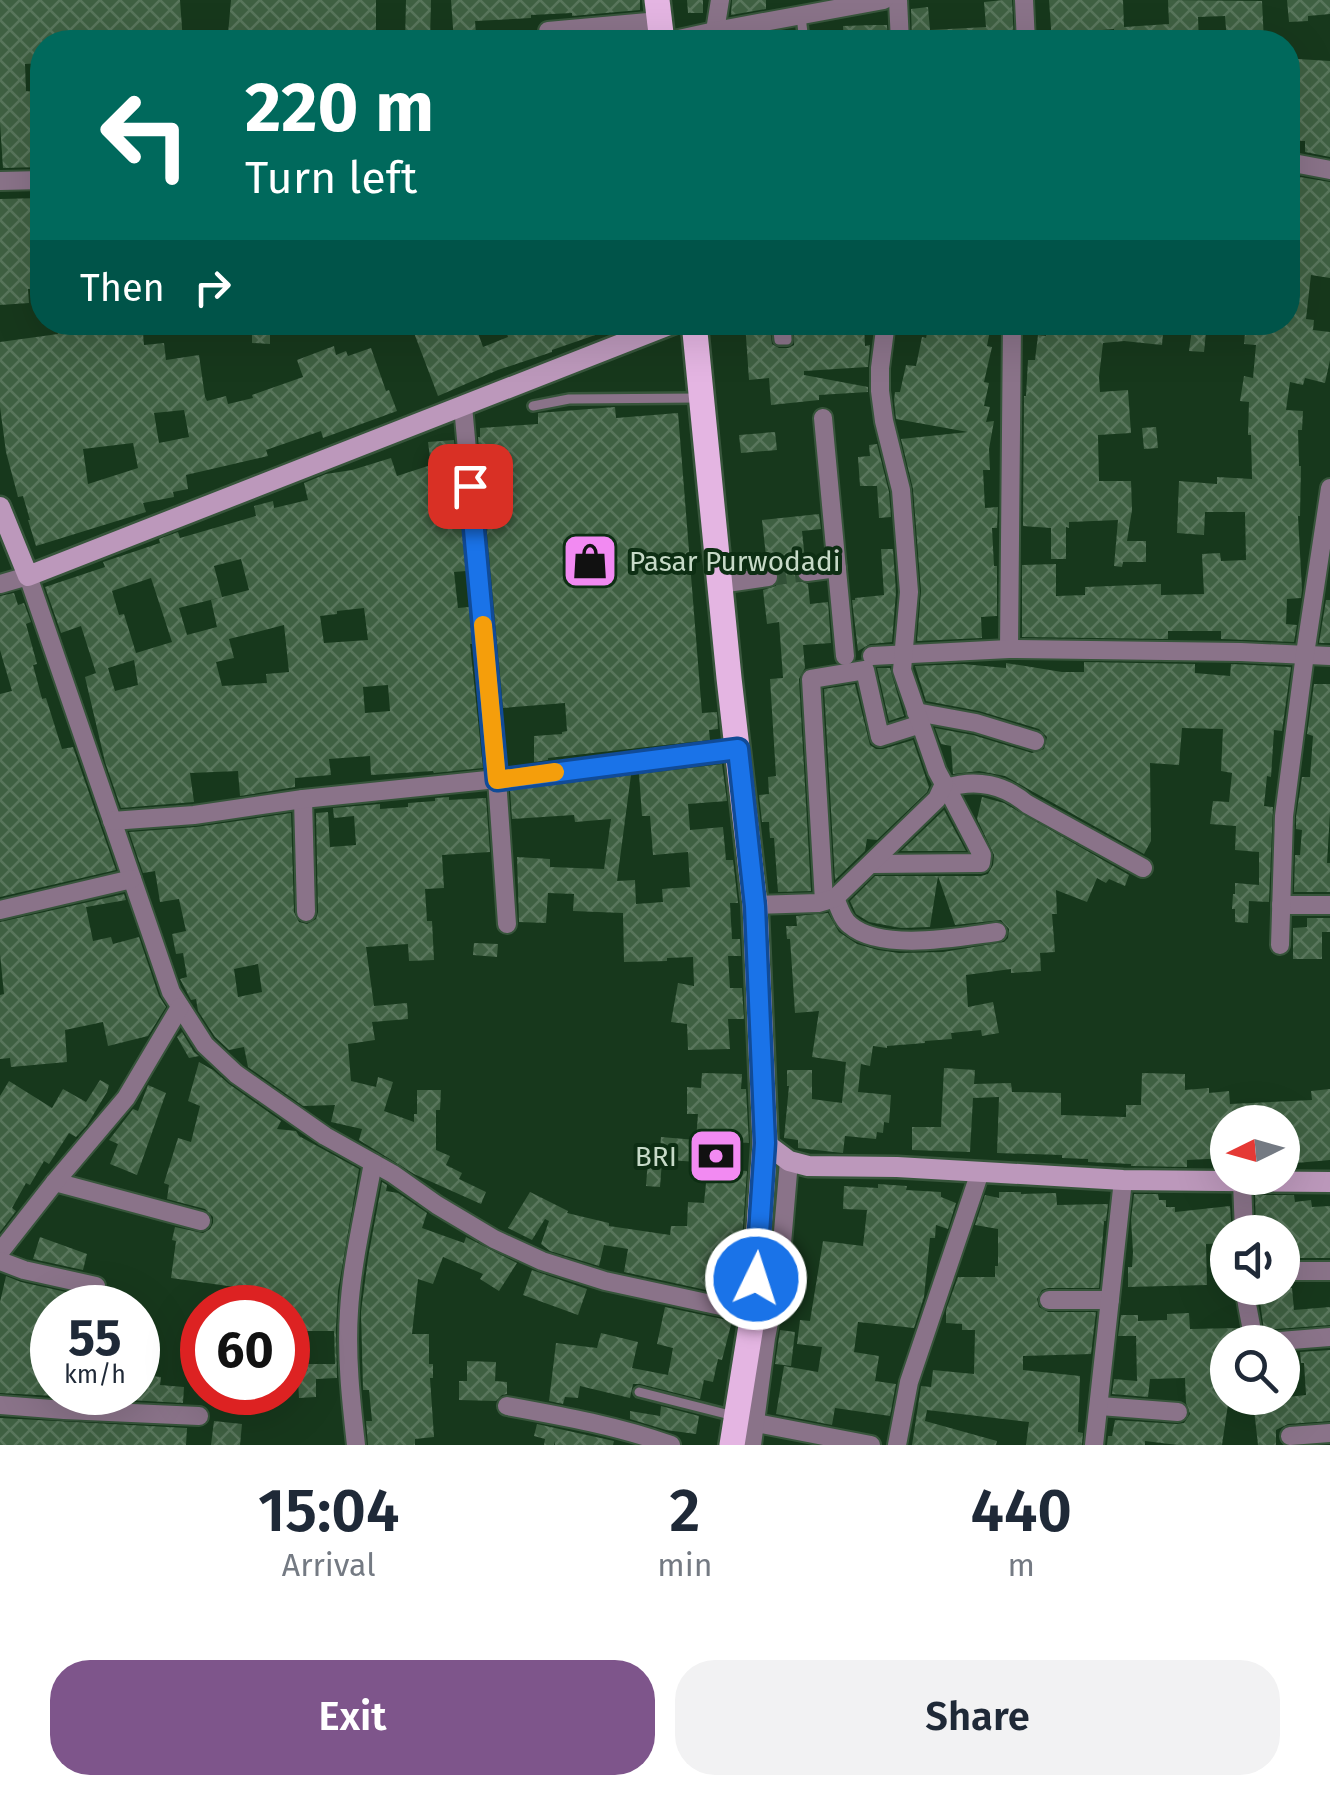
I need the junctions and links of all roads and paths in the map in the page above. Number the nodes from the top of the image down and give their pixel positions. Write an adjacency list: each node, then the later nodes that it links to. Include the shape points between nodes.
1 (720, 0): 8 (street)
2 (898, 0): 11 (street)
3 (1024, 0): 12 (street)
4 (874, 1): 5 (street)
5 (801, 16): 9 (street); 10 (lane)
6 (661, 26): 7 (street); 8 (street)
7 (571, 30)
8 (715, 30)
9 (760, 30)
10 (803, 30)
11 (899, 30)
12 (1025, 30)
13 (1300, 164): 14 (street)
14 (1330, 170)
15 (30, 180): 16 (street)
16 (0, 181)
17 (644, 335): 22 (main road)
18 (695, 335): 21 (main road)
19 (884, 335): 34 (street, via 880,392 901,490 909,592)
20 (1012, 335): 33 (street)
21 (702, 398): 23 (lane, via 569,399); 32 (main road)
22 (463, 406): 29 (main road); 42 (street)
23 (534, 406)
24 (823, 418): 27 (street)
25 (1330, 488): 35 (street)
26 (0, 507): 29 (main road)
27 (837, 568): 28 (street); 36 (street)
28 (807, 572)
29 (28, 576): 31 (street); 45 (street)
30 (768, 578): 32 (street)
31 (0, 584)
32 (720, 584): 41 (main road)
33 (1009, 649): 34 (street); 35 (street)
34 (905, 653): 37 (street); 39 (street, via 902,670)
35 (1305, 654): 38 (street); 51 (street, via 1284,816)
36 (845, 656)
37 (872, 656)
38 (1330, 656)
39 (919, 718): 40 (street, via 976,723); 43 (street); 49 (street, via 880,737 864,670 811,679)
40 (1034, 741)
41 (738, 749): 42 (street); 52 (main road)
42 (497, 780): 44 (street); 55 (street)
43 (946, 786): 46 (street); 46 (street, via 981,863); 47 (street, via 969,782 1010,791)
44 (302, 800): 45 (street); 54 (street)
45 (112, 821): 48 (street)
46 (871, 864): 49 (street)
47 (1143, 868)
48 (132, 879): 53 (street); 58 (street)
49 (830, 899): 52 (street); 56 (street, via 851,927 866,934 920,942)
50 (1330, 904): 51 (street)
51 (1281, 905): 57 (street)
52 (755, 906): 59 (main road)
53 (0, 910)
54 (306, 912)
55 (507, 924)
56 (997, 932)
57 (1280, 945)
58 (180, 1007): 61 (street, via 205,1046 236,1074); 65 (street, via 126,1098)
59 (765, 1143): 60 (main road); 76 (main road)
60 (789, 1161): 62 (main road); 85 (street, via 780,1267)
61 (373, 1163): 76 (street, via 477,1230 542,1261); 88 (street, via 349,1311)
62 (980, 1172): 63 (main road); 93 (street, via 913,1369)
63 (1122, 1180): 64 (main road); 75 (street)
64 (1210, 1181)
65 (55, 1182): 68 (street); 69 (street)
66 (1300, 1182): 67 (main road)
67 (1330, 1182)
68 (201, 1221)
69 (0, 1252)
70 (0, 1260): 73 (street)
71 (1300, 1271): 72 (street)
72 (1330, 1271)
73 (92, 1285)
74 (1049, 1300): 75 (street)
75 (1110, 1300): 82 (street)
76 (753, 1313): 85 (main road)
77 (1330, 1337): 78 (street)
78 (1300, 1339)
79 (639, 1392): 85 (lane)
80 (0, 1405): 84 (street)
81 (507, 1406): 89 (street)
82 (1100, 1406): 83 (street); 94 (street)
83 (1178, 1412)
84 (200, 1416)
85 (746, 1420): 90 (main road); 91 (street); 92 (street)
86 (1330, 1433): 87 (street)
87 (1290, 1436)
88 (356, 1445)
89 (671, 1445)
90 (732, 1445)
91 (752, 1445)
92 (870, 1445)
93 (897, 1445)
94 (1094, 1445)

